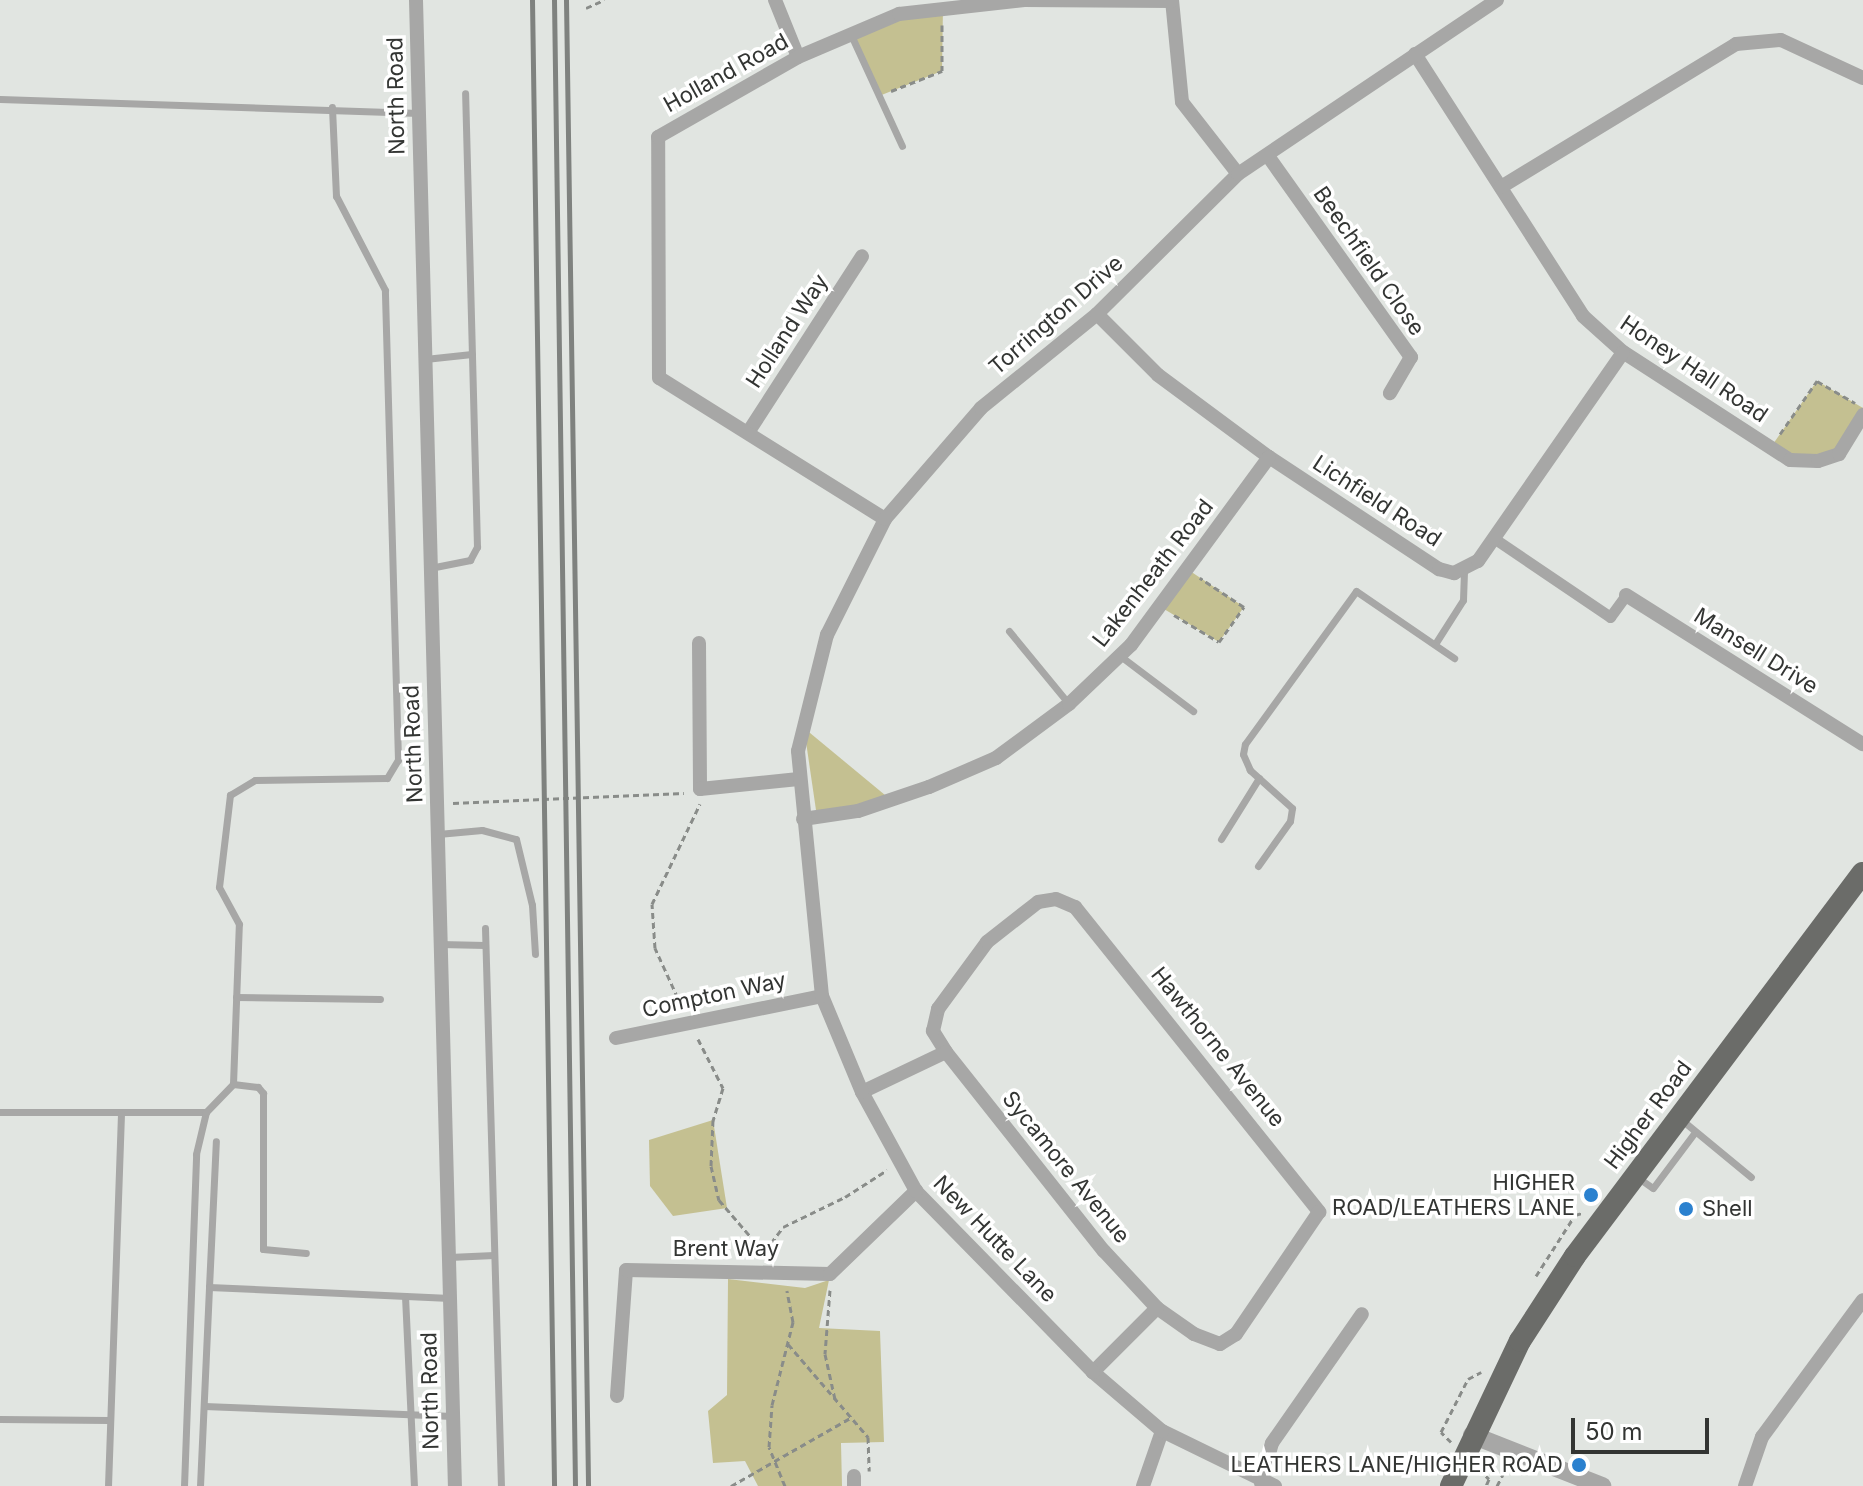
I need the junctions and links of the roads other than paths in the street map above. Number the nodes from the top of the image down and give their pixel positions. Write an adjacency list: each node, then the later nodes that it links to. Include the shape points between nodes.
1 (416, 0): 13 (street, North Road)
2 (775, 0): 8 (street)
3 (1024, 0): 5 (street, Holland Road); 6 (street, Holland Road, via 899,14)
4 (1497, 0): 7 (street, Torrington Drive)
5 (1172, 1): 16 (street, via 1182,102)
6 (851, 35): 8 (street, Holland Road); 14 (lane)
7 (1415, 54): 15 (street, Torrington Drive); 17 (street, Honey Hall Road)
8 (798, 57): 25 (street, Holland Road, via 658,137 659,378)
9 (1863, 78): 17 (street, via 1781,40 1736,44)
10 (465, 93): 21 (lane)
11 (0, 99): 12 (lane)
12 (332, 107): 13 (lane); 52 (lane, via 336,196 385,290 398,760 387,778 255,780 230,795 219,887 239,924)
13 (419, 113): 22 (street, North Road)
14 (902, 146)
15 (1268, 156): 16 (street, Torrington Drive); 23 (street, Beechfield Close, via 1411,357)
16 (1238, 174): 19 (street, Torrington Drive)
17 (1501, 187): 20 (street, Honey Hall Road, via 1583,316)
18 (862, 256): 25 (street, Holland Way)
19 (1097, 314): 26 (street, Lichfield Road, via 1158,375); 27 (street, Torrington Drive, via 981,408)
20 (1623, 352): 24 (street, Honey Hall Road, via 1790,460 1818,461 1839,454); 28 (street)
21 (472, 354): 22 (lane); 29 (lane, via 477,547 470,560)
22 (425, 359): 29 (street, North Road)
23 (1390, 393)
24 (1863, 415)
25 (749, 431): 27 (street, Holland Road)
26 (1269, 457): 30 (street, Lichfield Road, via 1439,569); 35 (street, Lakenheath Road)
27 (885, 519): 41 (street, Torrington Drive, via 827,635 798,751)
28 (1495, 539): 30 (street); 31 (street, via 1610,617)
29 (430, 568): 43 (street, North Road)
30 (1464, 572): 34 (lane, via 1463,600)
31 (1626, 595): 39 (street, Mansell Drive)
32 (1009, 631): 37 (lane)
33 (699, 643): 41 (street, via 700,789)
34 (1435, 644): 36 (lane); 40 (lane, via 1356,591 1251,731 1243,754)
35 (1119, 655): 37 (street, Lakenheath Road); 38 (lane)
36 (1454, 658)
37 (1069, 704): 42 (street, Lakenheath Road, via 996,758 929,787 858,811)
38 (1193, 711)
39 (1863, 744)
40 (1259, 778): 44 (lane); 45 (lane, via 1291,802 1292,814)
41 (798, 779): 42 (street, New Hutte Lane)
42 (803, 819): 51 (street, New Hutte Lane)
43 (438, 834): 48 (street, North Road); 50 (lane, via 482,830 516,839 532,905)
44 (1221, 839)
45 (1258, 866)
46 (1863, 873): 61 (highway, Higher Road)
47 (485, 928): 49 (lane)
48 (440, 944): 49 (lane); 69 (street, North Road)
49 (485, 945): 68 (lane)
50 (535, 954)
51 (822, 996): 54 (street, Compton Way); 57 (street, New Hutte Lane)
52 (236, 997): 53 (lane); 56 (lane)
53 (380, 999)
54 (616, 1038)
55 (946, 1052): 57 (street); 74 (street, Sycamore Avenue, via 1104,1251); 74 (street, Hawthorne Avenue, via 933,1031 938,1009 987,942 1038,902 1056,899 1075,907 1319,1212 1236,1334 1220,1344 1194,1334)
56 (233, 1084): 59 (lane); 67 (lane, via 258,1087 263,1093 263,1249)
57 (862, 1092): 66 (street, New Hutte Lane)
58 (0, 1112): 60 (lane)
59 (206, 1112): 60 (lane); 87 (lane, via 191,1217)
60 (121, 1113): 82 (lane)
61 (1678, 1117): 62 (lane); 64 (highway, Higher Road)
62 (1695, 1132): 64 (lane, via 1653,1188); 65 (lane)
63 (216, 1141): 70 (lane)
64 (1635, 1176): 84 (highway, Higher Road, via 1520,1341)
65 (1751, 1177)
66 (916, 1191): 76 (street, New Hutte Lane); 77 (street, Brent Way, via 830,1274 626,1270)
67 (306, 1253)
68 (494, 1255): 69 (lane); 91 (lane)
69 (449, 1257): 72 (street, North Road)
70 (209, 1287): 71 (lane); 78 (lane)
71 (405, 1296): 72 (lane); 79 (lane)
72 (450, 1298): 80 (street, North Road)
73 (1863, 1300): 95 (street, via 1762,1437)
74 (1157, 1308): 76 (street)
75 (1362, 1314): 85 (street, via 1272,1443)
76 (1093, 1372): 83 (street, New Hutte Lane)
77 (617, 1396)
78 (204, 1406): 79 (lane); 88 (lane)
79 (412, 1416): 80 (lane); 89 (lane)
80 (453, 1416): 90 (street, North Road)
81 (0, 1419): 82 (lane)
82 (109, 1420): 86 (lane)
83 (1162, 1431): 85 (street, New Hutte Lane); 92 (street)
84 (1472, 1435): 93 (highway, Higher Road); 94 (street)
85 (1268, 1484)
86 (108, 1486)
87 (184, 1486)
88 (200, 1486)
89 (414, 1486)
90 (455, 1486)
91 (501, 1486)
92 (1143, 1486)
93 (1451, 1486)
94 (1602, 1486)
95 (1745, 1486)

